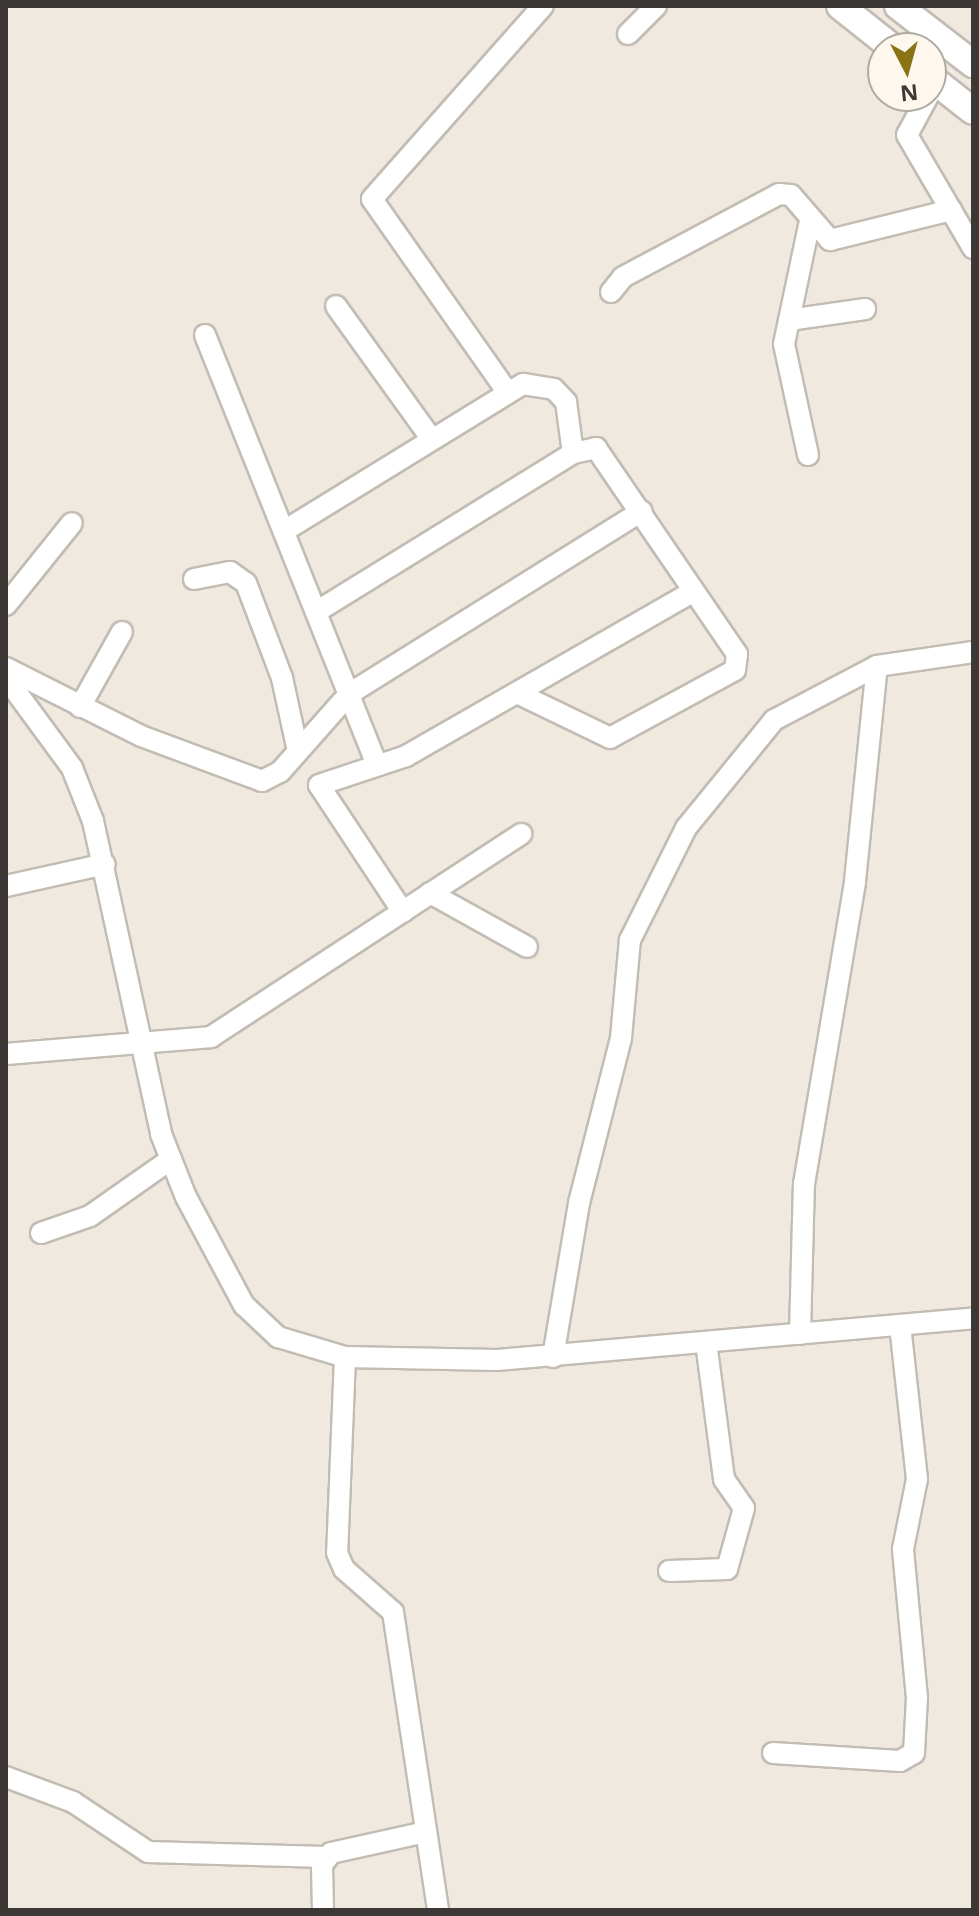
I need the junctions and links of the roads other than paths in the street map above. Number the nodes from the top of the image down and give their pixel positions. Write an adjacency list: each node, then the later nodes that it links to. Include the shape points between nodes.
1 (543, 6): 19 (street, via 372,199)
2 (656, 6): 6 (street)
3 (840, 6): 5 (main road)
4 (898, 6): 7 (main road)
5 (873, 32)
6 (628, 34)
7 (971, 59)
8 (947, 96): 9 (main road)
9 (973, 111)
10 (919, 112): 11 (street, via 907,135)
11 (951, 210): 12 (street, via 839,240 822,237); 13 (street)
12 (810, 221): 14 (street, via 791,195 779,194 626,275); 17 (street)
13 (973, 248)
14 (611, 292)
15 (336, 306): 20 (street)
16 (865, 309): 17 (street)
17 (789, 320): 22 (street, via 786,374)
18 (205, 335): 25 (street)
19 (506, 390): 20 (street); 21 (street, via 523,384 554,389 566,402)
20 (431, 438): 25 (street)
21 (573, 453): 23 (street, via 589,446 601,451); 29 (street)
22 (808, 455)
23 (642, 511): 27 (street); 35 (street)
24 (72, 523): 28 (street)
25 (284, 531): 29 (street)
26 (194, 579): 37 (street, via 230,572 246,583 282,678)
27 (692, 592): 34 (street); 34 (street, via 737,654 731,674 610,738)
28 (6, 605)
29 (316, 612): 35 (street)
30 (122, 632): 36 (street)
31 (973, 652): 32 (street)
32 (877, 666): 51 (street, via 855,881 804,1184); 54 (street, via 774,720 726,770 641,909)
33 (8, 681): 36 (street); 40 (street, via 72,768)
34 (517, 693): 38 (street)
35 (349, 694): 37 (street); 38 (street)
36 (80, 707): 37 (street, via 262,781 280,772)
37 (297, 747)
38 (377, 765): 43 (street, via 319,789)
39 (521, 834): 42 (street)
40 (105, 864): 41 (street); 45 (street)
41 (6, 886)
42 (430, 893): 43 (street); 44 (street)
43 (403, 912): 45 (street, via 222,1032)
44 (527, 947)
45 (145, 1047): 46 (street); 47 (street)
46 (6, 1054)
47 (171, 1159): 48 (street, via 90,1216); 53 (street, via 244,1305 278,1337)
48 (41, 1233)
49 (973, 1318): 50 (street)
50 (900, 1325): 51 (street); 56 (street, via 917,1479 903,1549 917,1698 914,1753 900,1761)
51 (800, 1334): 52 (street)
52 (706, 1343): 54 (street); 55 (street, via 724,1479 744,1508 727,1569)
53 (345, 1357): 54 (street); 58 (street, via 337,1553 344,1569 393,1612)
54 (553, 1357)
55 (669, 1571)
56 (773, 1753)
57 (6, 1777): 59 (street, via 73,1802 148,1852)
58 (426, 1832): 59 (street); 61 (street)
59 (326, 1857): 60 (street)
60 (323, 1910)
61 (438, 1910)

